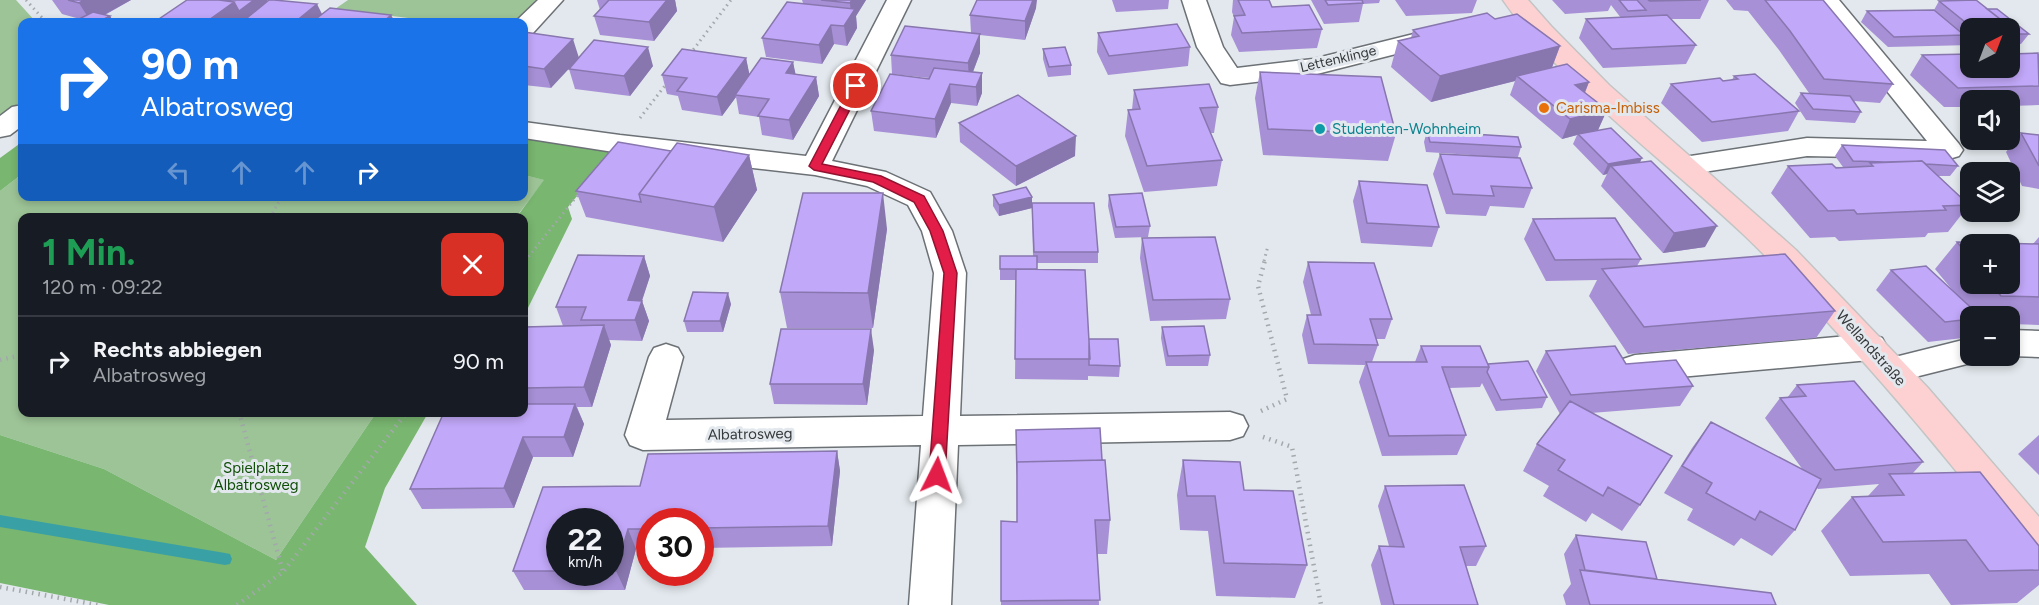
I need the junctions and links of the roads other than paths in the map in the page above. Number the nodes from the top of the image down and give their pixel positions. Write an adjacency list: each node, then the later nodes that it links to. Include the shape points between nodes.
1 (551, 0): 6 (street)
2 (899, 0): 11 (street)
3 (1194, 0): 7 (street, Lettenklinge, via 1210,47 1230,77 1313,67)
4 (1826, 0): 12 (street, via 1949,150 1807,147)
5 (1514, 14): 12 (main road, Wellandstraße)
6 (528, 24)
7 (1465, 30)
8 (18, 116): 9 (street)
9 (0, 129)
10 (528, 131): 11 (street)
11 (814, 166): 20 (street, via 876,179 919,199 937,231 950,273)
12 (1684, 166): 17 (main road, Wellandstraße, via 1777,249)
13 (2020, 343): 14 (street)
14 (2039, 344)
15 (1960, 352): 17 (street)
16 (666, 357): 20 (street, Albatrosweg, via 643,435)
17 (1880, 359): 18 (street); 21 (main road, Wellandstraße, via 1992,485)
18 (1624, 369)
19 (1230, 426): 20 (street, Albatrosweg)
20 (939, 432): 22 (street)
21 (2039, 547)
22 (930, 605)

